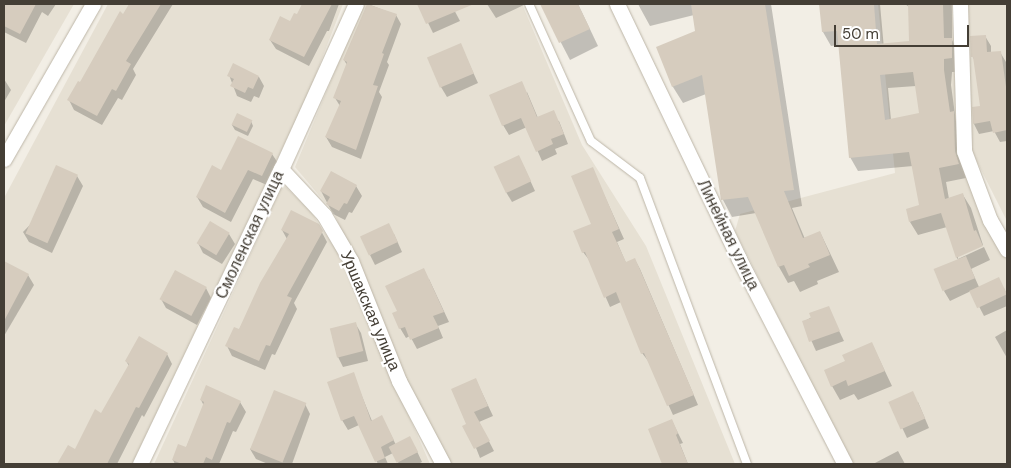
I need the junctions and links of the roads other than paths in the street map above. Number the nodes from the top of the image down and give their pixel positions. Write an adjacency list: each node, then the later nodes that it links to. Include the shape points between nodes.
1 (93, 4): 6 (street)
2 (356, 4): 7 (street, Смоленская улица)
3 (529, 4): 11 (lane, via 591,141 640,178)
4 (617, 4): 12 (street, Линейная улица, via 739,259)
5 (960, 4): 8 (street, via 964,151 990,220)
6 (4, 159)
7 (281, 169): 9 (street, Смоленская улица); 10 (street, Уршакская улица, via 324,215 351,261 399,381)
8 (1007, 249)
9 (140, 464)
10 (443, 464)
11 (747, 464)
12 (845, 464)

